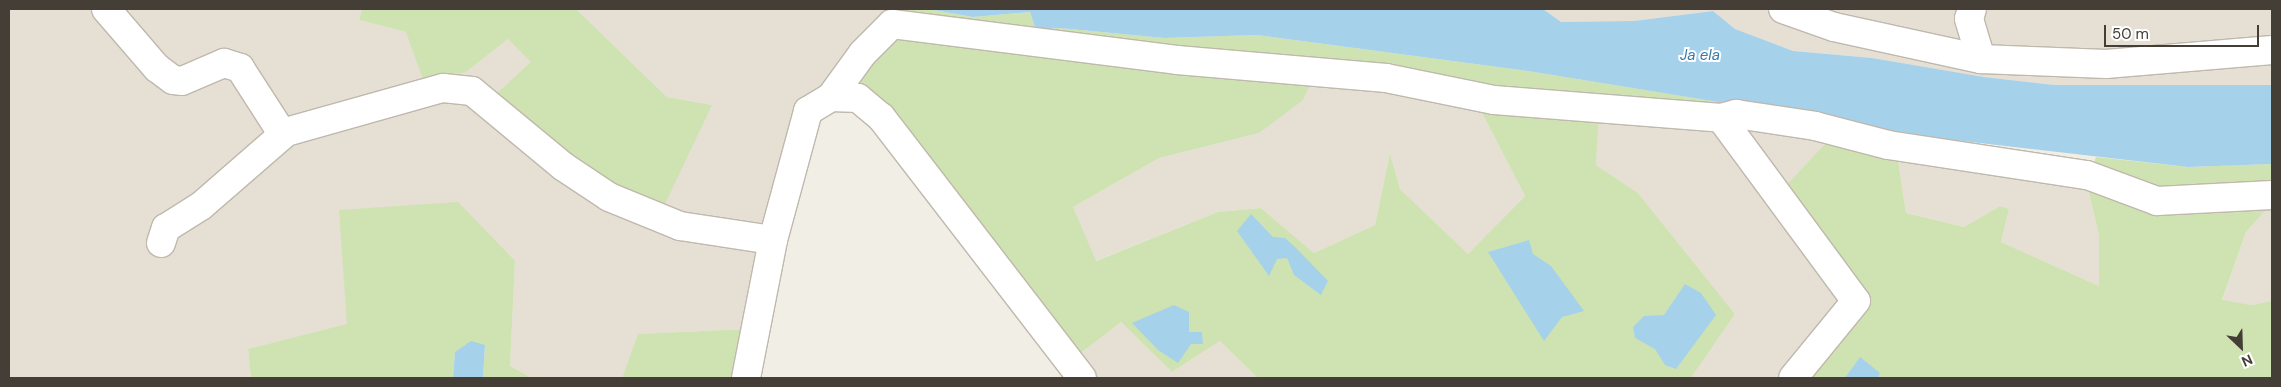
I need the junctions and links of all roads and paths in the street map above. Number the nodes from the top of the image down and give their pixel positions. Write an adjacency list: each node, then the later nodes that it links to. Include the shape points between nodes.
1 (106, 9): 8 (street, via 157,68 173,80 182,81 224,63 240,68 278,128)
2 (1783, 9): 5 (street, via 1834,27)
3 (1972, 9): 5 (street, via 1969,19)
4 (2272, 50): 5 (street, via 2106,64)
5 (1981, 59)
6 (831, 97): 7 (street, via 863,53 892,24 1177,60 1386,78 1494,100); 10 (street, via 808,112); 13 (street, via 858,98 881,117)
7 (1721, 118): 9 (street, via 1736,114 1766,118 1888,145 2088,176 2157,201); 14 (street, via 1856,301)
8 (286, 132): 10 (street, via 442,88 472,91 564,167 609,197 680,226); 11 (street, via 201,206 166,228)
9 (2272, 195)
10 (773, 240): 12 (street)
11 (161, 243)
12 (746, 378)
13 (1082, 378)
14 (1792, 378)

